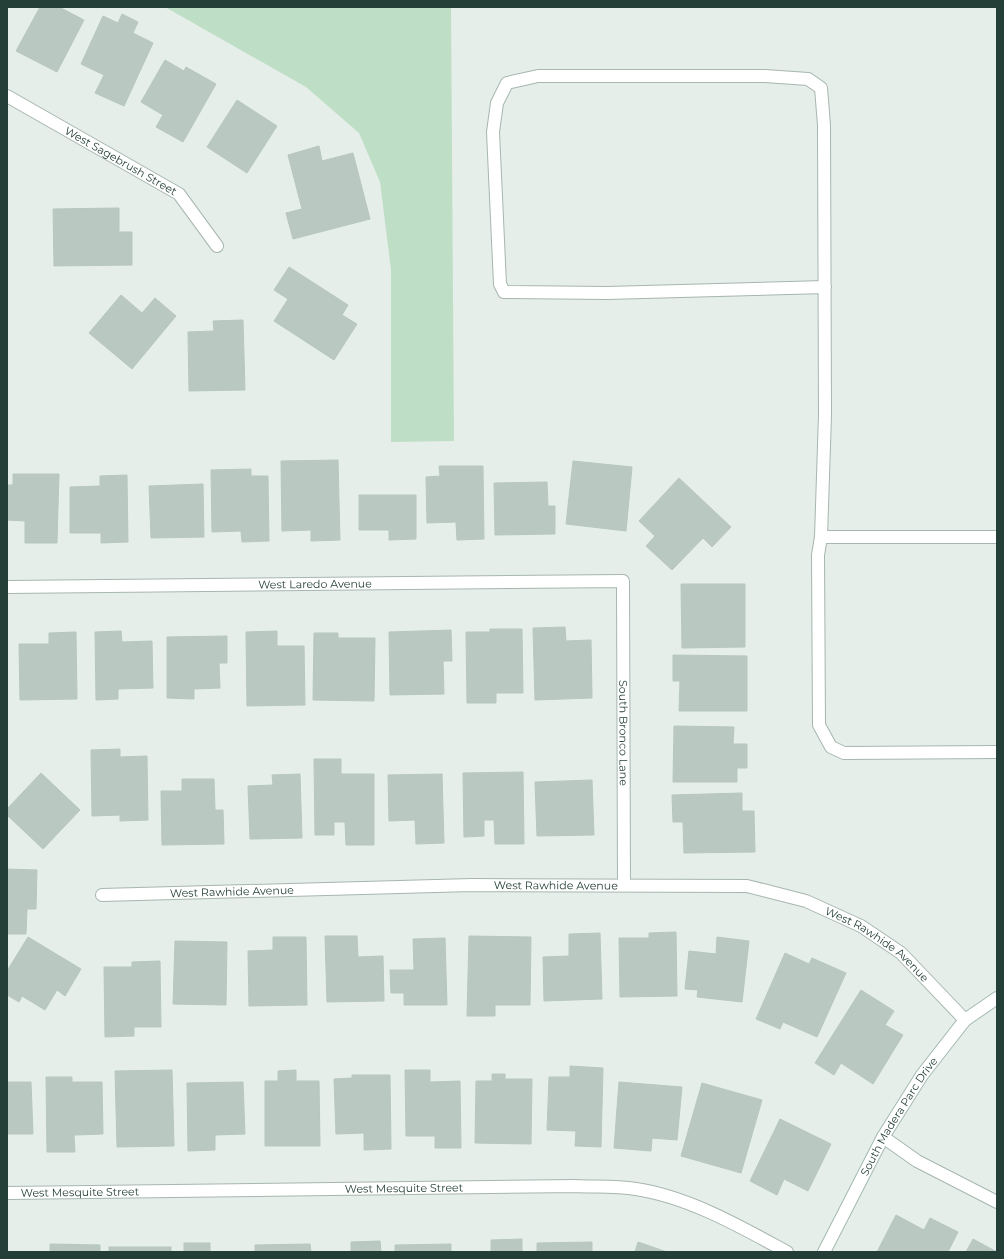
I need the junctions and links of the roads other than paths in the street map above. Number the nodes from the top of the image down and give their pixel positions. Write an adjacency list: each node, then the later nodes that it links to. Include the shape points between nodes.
1 (7, 96): 2 (street, West Sagebrush Street, via 179,194)
2 (217, 246)
3 (825, 287): 3 (street, via 824,125 821,88 808,78 538,76 507,83 496,103 493,132 500,284 504,292); 4 (street, via 825,415)
4 (821, 537): 5 (street); 8 (street, via 818,555 819,725 831,747 844,753)
5 (997, 537)
6 (623, 581): 7 (street, West Laredo Avenue); 9 (street, South Bronco Lane)
7 (7, 587)
8 (997, 752)
9 (624, 885): 10 (street, West Rawhide Avenue, via 472,885); 12 (street, West Rawhide Avenue, via 747,886 806,901 861,926 901,953)
10 (102, 895)
11 (997, 998): 12 (street, South Madera Parc Drive)
12 (965, 1020): 13 (street, South Madera Parc Drive, via 922,1075)
13 (883, 1137): 15 (street, via 917,1161); 17 (street, South Madera Parc Drive)
14 (7, 1193): 16 (street, West Mesquite Street, via 575,1186 636,1189 683,1201 729,1220)
15 (997, 1202)
16 (787, 1252)
17 (824, 1252)

